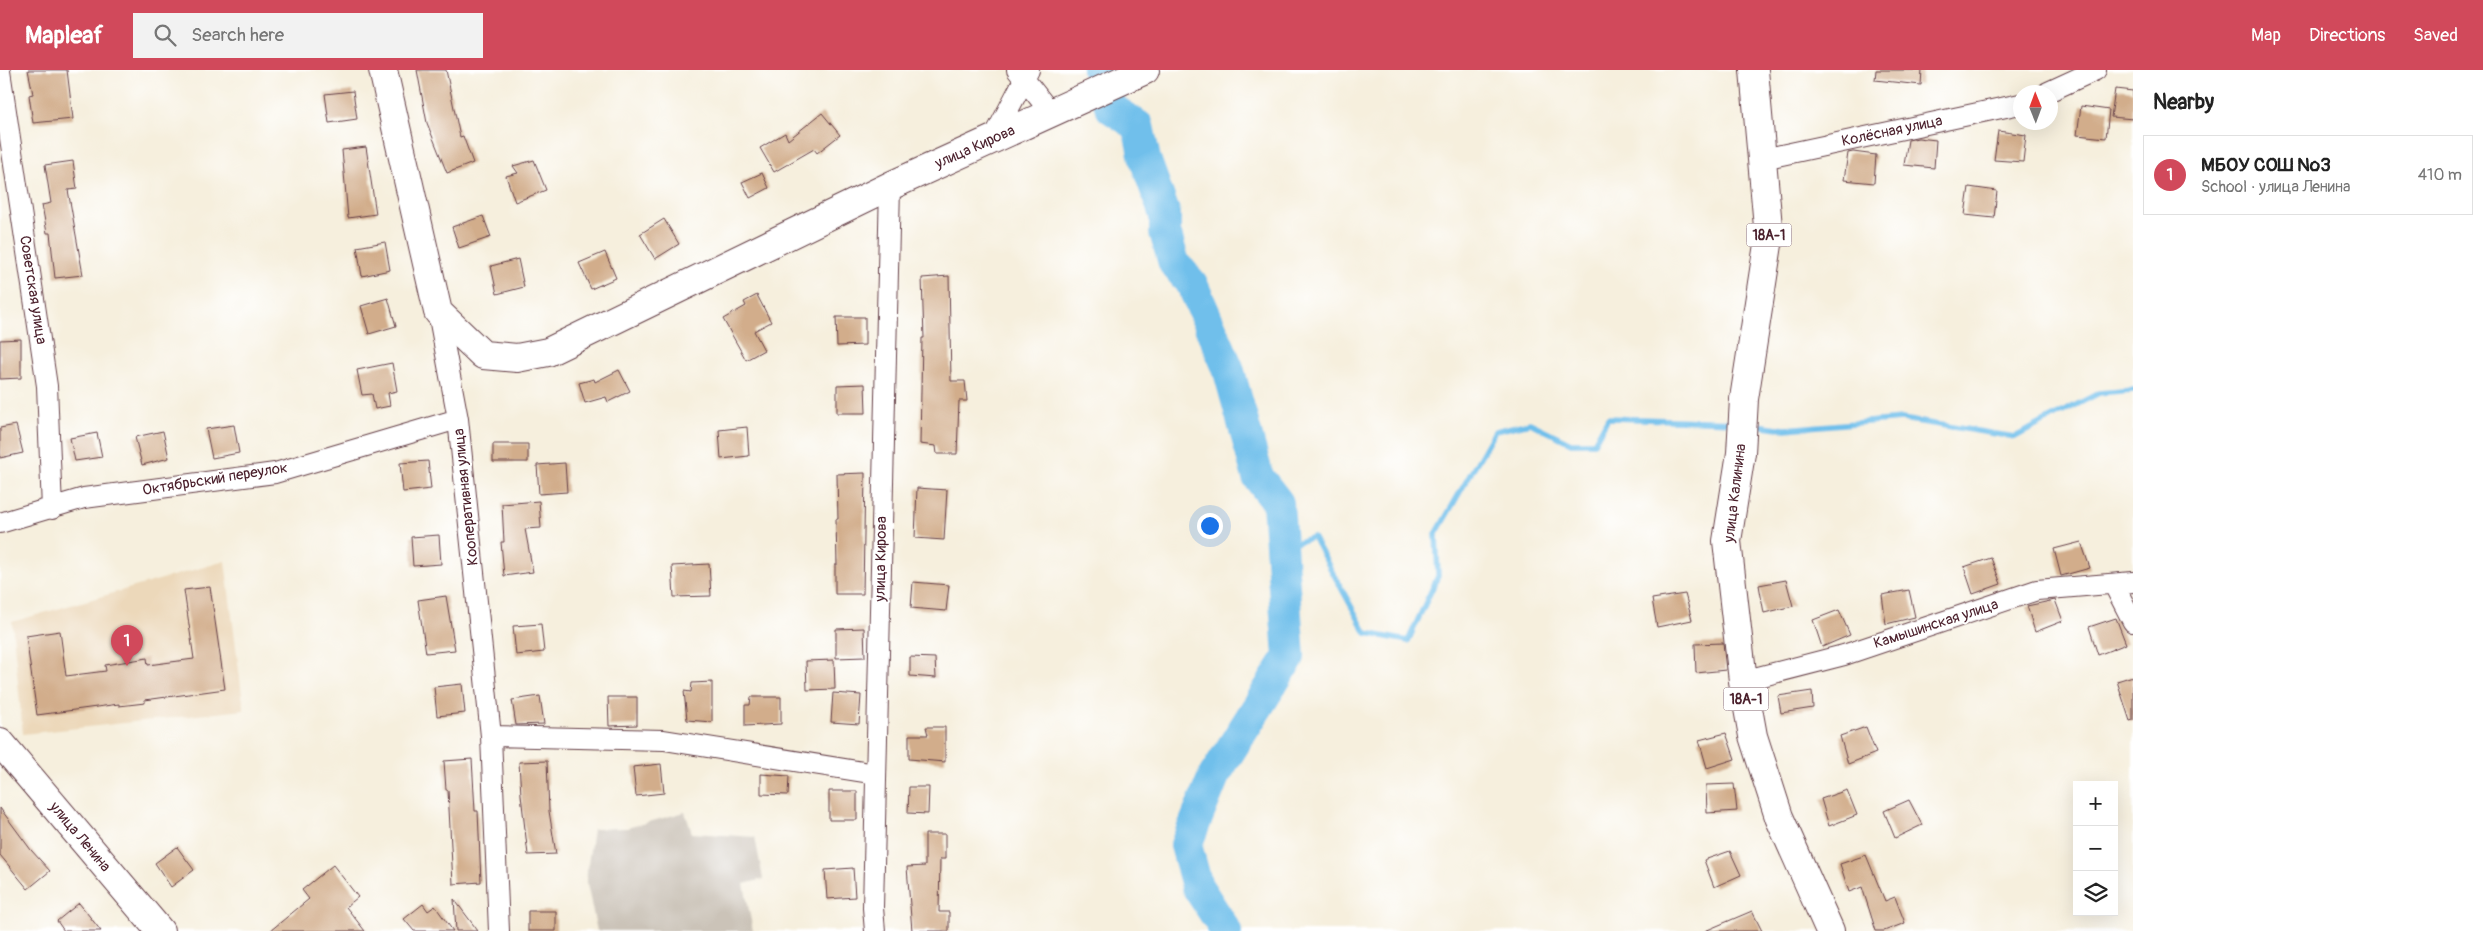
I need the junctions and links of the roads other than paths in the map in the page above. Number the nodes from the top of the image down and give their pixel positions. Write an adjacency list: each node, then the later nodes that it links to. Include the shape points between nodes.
1 (383, 70): 13 (street, Кооперативная улица)
2 (1754, 70): 11 (street, улица Калинина / 18А-1)
3 (2096, 70): 7 (street)
4 (0, 71): 15 (street, Советская улица, via 47,386)
5 (1023, 73): 9 (street); 10 (street)
6 (1136, 74): 9 (street, улица Кирова)
7 (2058, 87)
8 (2013, 105): 11 (street, Колёсная улица)
9 (1055, 111): 10 (street, улица Кирова)
10 (993, 139): 12 (street, улица Кирова)
11 (1763, 159): 19 (street, улица Калинина / 18А-1, via 1769,238 1744,399 1741,453 1728,542)
12 (890, 186): 13 (street, улица Кирова, via 548,352 517,358 483,355); 22 (street, улица Кирова)
13 (438, 312): 14 (street, Кооперативная улица)
14 (458, 419): 15 (street, Октябрьский переулок, via 275,473 84,498); 20 (street, Кооперативная улица)
15 (52, 509): 16 (street, Октябрьский переулок)
16 (0, 523)
17 (2124, 583): 18 (street); 19 (street, Камышинская улица, via 2037,590 1844,654)
18 (2133, 622)
19 (1742, 681): 26 (street, улица Калинина / 18А-1, via 1753,736 1779,817)
20 (491, 736): 22 (street, via 664,740); 24 (street, Кооперативная улица)
21 (0, 742): 23 (street, улица Ленина)
22 (876, 774): 25 (street, улица Кирова)
23 (160, 931)
24 (499, 931)
25 (875, 931)
26 (1830, 931)

